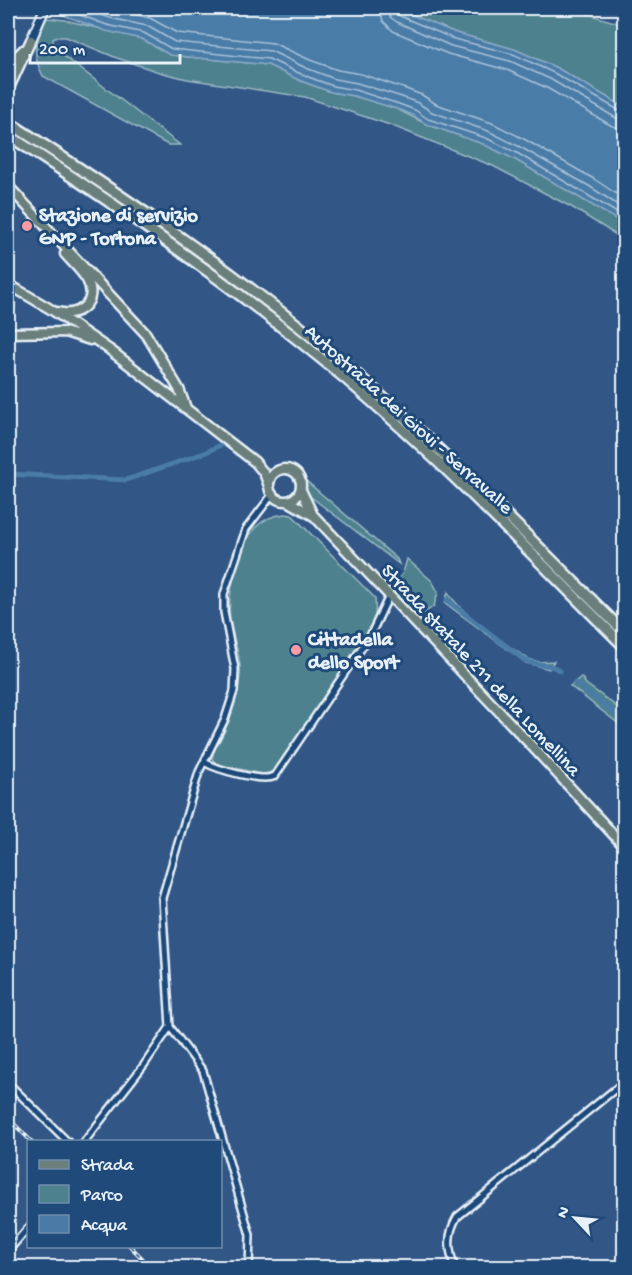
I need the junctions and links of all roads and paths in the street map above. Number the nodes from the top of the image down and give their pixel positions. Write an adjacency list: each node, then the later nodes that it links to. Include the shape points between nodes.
1 (45, 8): 2 (main road)
2 (31, 40): 3 (main road); 4 (main road)
3 (8, 64)
4 (8, 90)
5 (8, 122): 24 (highway, Autostrada dei Giovi - Serravalle, via 195,247 326,349 429,439)
6 (10, 137): 25 (highway, Autostrada dei Giovi - Serravalle, via 164,238 317,355 426,452)
7 (8, 186): 8 (main road)
8 (49, 232): 11 (main road, via 87,279 90,292 86,306 79,312); 15 (main road, via 146,334 179,389)
9 (8, 284): 11 (main road, Strada statale 211 della Lomellina)
10 (8, 294): 12 (main road)
11 (52, 310): 14 (main road, Strada statale 211 della Lomellina)
12 (8, 314)
13 (8, 333): 14 (main road, via 65,332)
14 (110, 350): 15 (main road, Strada statale 211 della Lomellina)
15 (186, 409): 16 (main road, Strada statale 211 della Lomellina)
16 (255, 462): 17 (main road, Strada statale 211 della Lomellina); 18 (main road, Strada statale 211 della Lomellina)
17 (281, 469): 18 (main road, via 273,474); 19 (main road, Strada statale 211 della Lomellina, via 297,473)
18 (269, 486): 20 (main road, Strada statale 211 della Lomellina)
19 (301, 490): 21 (main road); 22 (main road, Strada statale 211 della Lomellina)
20 (272, 495): 21 (main road, Strada statale 211 della Lomellina); 26 (street, via 246,529 224,594 235,680 225,718)
21 (288, 501): 22 (main road, Strada statale 211 della Lomellina)
22 (314, 516): 23 (main road, Strada statale 211 della Lomellina)
23 (389, 596): 26 (street, via 371,634 275,776 264,779); 27 (main road, Strada statale 211 della Lomellina)
24 (624, 632)
25 (624, 646)
26 (204, 762): 28 (street, via 162,898)
27 (624, 846)
28 (170, 1027): 32 (street); 35 (street, via 203,1071 250,1235)
29 (624, 1082): 36 (street, via 457,1217 449,1244)
30 (8, 1083): 31 (street)
31 (66, 1140)
32 (86, 1140)
33 (27, 1229): 34 (street)
34 (8, 1251)
35 (249, 1268)
36 (455, 1268)

